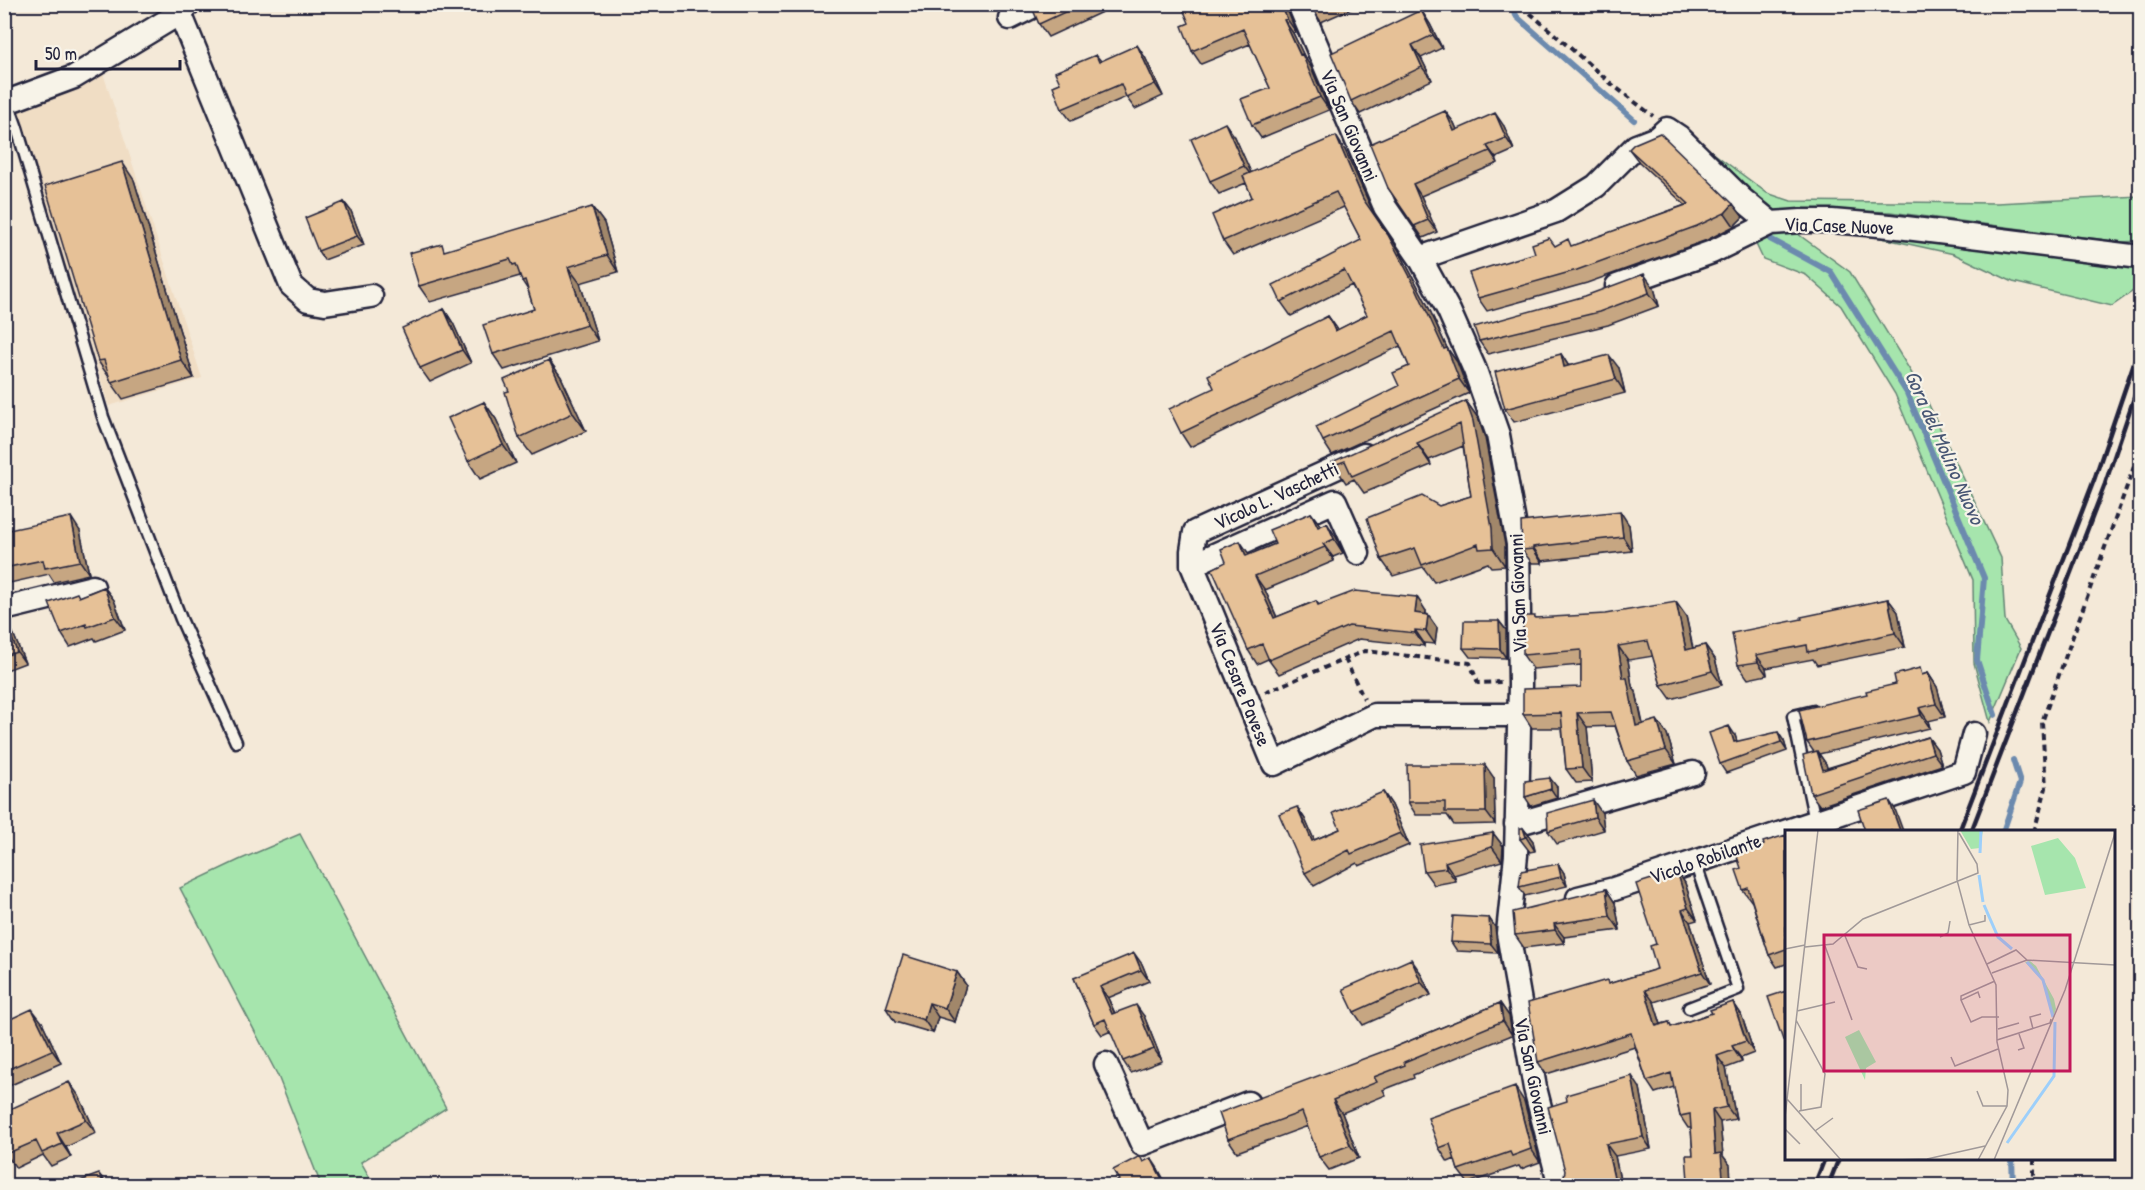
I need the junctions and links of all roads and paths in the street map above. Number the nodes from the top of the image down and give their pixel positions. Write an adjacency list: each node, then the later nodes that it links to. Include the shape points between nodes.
1 (1038, 4): 5 (street)
2 (1299, 4): 10 (street, Via San Giovanni, via 1385,207)
3 (1525, 4): 7 (path, via 1530,13)
4 (184, 9): 6 (street, via 74,77); 12 (street, via 291,285 308,300 325,303)
5 (1010, 18)
6 (6, 101): 30 (lane, via 103,417 181,619)
7 (1667, 129): 8 (street); 10 (street, via 1657,138 1636,146 1596,186 1556,211)
8 (1771, 223): 9 (street, Via Case Nuove, via 1832,221 1890,225); 11 (street, Via Case Nuove, via 1712,252)
9 (2134, 257)
10 (1420, 258): 14 (street, Via San Giovanni)
11 (1602, 292)
12 (371, 296)
13 (1481, 327): 14 (street)
14 (1459, 333): 15 (street, Via San Giovanni)
15 (1485, 400): 16 (street); 24 (street, Via San Giovanni, via 1498,435 1518,544)
16 (1464, 409)
17 (1378, 449): 20 (street, Vicolo L. Vaschetti, via 1196,532)
18 (2140, 450): 35 (path, via 2042,722 2046,788)
19 (1358, 553): 20 (street, via 1335,501)
20 (1192, 565): 25 (street, Via Cesare Pavese)
21 (93, 587): 22 (street)
22 (4, 609)
23 (1345, 659): 24 (path, via 1365,651 1470,663 1478,683); 25 (path); 28 (path)
24 (1520, 680): 27 (street, Via San Giovanni)
25 (1248, 699): 28 (street, Via Cesare Pavese, via 1274,764)
26 (1825, 709): 32 (lane, via 1793,716)
27 (1519, 715): 28 (street, Via Cesare Pavese); 33 (street, Via San Giovanni)
28 (1371, 716)
29 (1974, 734): 32 (street, Vicolo Robilante, via 1964,772)
30 (236, 742)
31 (1693, 773): 33 (street)
32 (1815, 821): 34 (street, Vicolo Robilante)
33 (1516, 824): 40 (street, Via San Giovanni)
34 (1789, 830)
35 (2034, 830)
36 (1785, 831): 37 (street, Vicolo Robilante)
37 (1695, 862): 38 (street, Vicolo Robilante); 43 (lane, via 1738,988)
38 (1556, 903)
39 (1533, 908): 40 (street)
40 (1510, 914): 41 (street, Via San Giovanni, via 1508,933)
41 (1518, 998): 42 (street); 47 (street, Via San Giovanni, via 1535,1088)
42 (1496, 1007)
43 (1689, 1008)
44 (1106, 1064): 45 (street, via 1142,1144)
45 (1263, 1097)
46 (2034, 1160): 48 (path)
47 (1560, 1185)
48 (2034, 1185)

